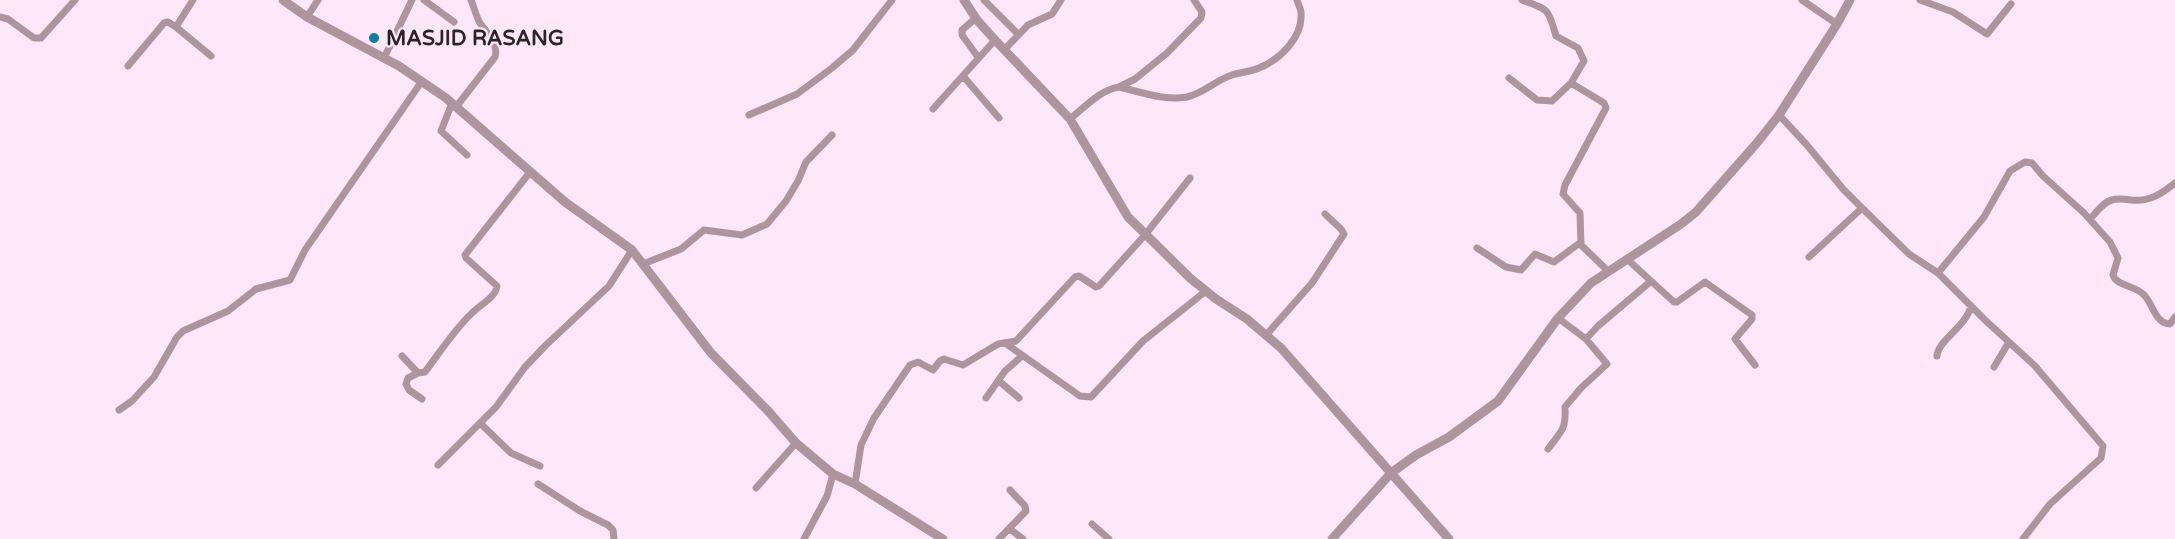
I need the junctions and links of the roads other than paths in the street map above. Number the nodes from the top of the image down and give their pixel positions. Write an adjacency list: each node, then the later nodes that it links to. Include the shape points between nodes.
1 (75, 0): 19 (street, via 38,39)
2 (193, 0): 24 (street)
3 (283, 0): 20 (street)
4 (318, 0): 20 (street)
5 (412, 0): 30 (street)
6 (424, 0): 22 (street)
7 (471, 0): 37 (street, via 496,51)
8 (892, 0): 39 (street, via 853,50 832,68 796,94)
9 (963, 0): 21 (street)
10 (984, 0): 25 (street)
11 (1061, 0): 25 (street, via 1052,14)
12 (1194, 0): 36 (street, via 1202,17 1167,53)
13 (1297, 0): 36 (street, via 1301,13 1294,37 1285,51 1259,68 1231,75 1186,97 1152,96)
14 (1521, 0): 35 (street, via 1545,10 1551,16 1556,36 1578,48 1584,61)
15 (1802, 0): 23 (street)
16 (1850, 0): 23 (street)
17 (1920, 0): 18 (street, via 1953,12 1987,34)
18 (2011, 3)
19 (0, 17)
20 (307, 17): 30 (street)
21 (976, 18): 26 (street); 29 (street, via 962,35)
22 (454, 22)
23 (1838, 24): 40 (street)
24 (176, 27): 28 (street); 31 (street, via 164,23)
25 (1017, 34): 27 (street)
26 (995, 40): 27 (street); 29 (street)
27 (1004, 50): 42 (street)
28 (211, 56)
29 (978, 57): 32 (street)
30 (384, 58): 34 (street)
31 (128, 66)
32 (963, 76): 38 (street); 41 (street)
33 (1509, 78): 35 (street, via 1543,102 1552,101)
34 (422, 81): 37 (street); 79 (street, via 305,250 290,280 256,289 228,311 183,331 154,377)
35 (1571, 83): 52 (street, via 1606,108 1563,194 1580,213)
36 (1119, 87): 42 (street, via 1109,89)
37 (454, 105): 44 (street, via 441,131); 45 (street)
38 (933, 108)
39 (749, 115)
40 (1779, 115): 48 (street); 56 (street, via 1696,212)
41 (999, 118)
42 (1070, 119): 51 (street, via 1113,195)
43 (832, 135): 57 (street, via 806,162 786,201 767,224 742,235 704,230 681,249)
44 (467, 155)
45 (530, 172): 54 (street); 74 (street, via 465,255 497,286 496,293 471,314 425,372)
46 (1190, 178): 51 (street)
47 (2175, 183): 50 (street, via 2148,199 2114,198)
48 (1862, 208): 55 (street); 59 (street, via 1909,254)
49 (1325, 214): 65 (street, via 1344,234 1312,283)
50 (2090, 219): 59 (street, via 2032,163 2025,162 2010,171 1984,217); 63 (street, via 2118,258 2115,279 2144,294 2165,324)
51 (1145, 235): 61 (street); 68 (street, via 1100,286 1075,277 1016,341)
52 (1581, 242): 53 (street, via 1554,262 1534,254 1521,270 1506,267); 58 (street)
53 (1477, 248)
54 (632, 250): 57 (street); 80 (street, via 609,286 532,360)
55 (1809, 257)
56 (1628, 260): 58 (street); 60 (street)
57 (643, 264): 81 (street, via 711,353)
58 (1608, 271): 64 (street)
59 (1938, 273): 62 (street)
60 (1650, 282): 66 (street); 72 (street, via 1675,302 1707,283 1746,309 1752,319 1735,339)
61 (1206, 291): 65 (street); 70 (street, via 1143,341 1091,397 1080,396)
62 (1971, 306): 67 (street); 71 (street, via 1964,321 1938,349)
63 (2175, 317)
64 (1558, 318): 66 (street); 85 (street, via 1498,401)
65 (1266, 334): 85 (street)
66 (1586, 339): 82 (street, via 1607,366 1565,407 1567,420)
67 (2009, 342): 73 (street); 101 (street, via 2056,388 2104,452 2050,504)
68 (1005, 343): 70 (street); 88 (street, via 963,365 944,359 933,370 918,362 910,364 861,445)
69 (402, 356): 74 (street)
70 (1022, 356): 75 (street, via 1005,370)
71 (1937, 356)
72 (1755, 365)
73 (1994, 367)
74 (418, 373): 78 (street, via 408,378 406,384)
75 (999, 381): 76 (street); 77 (street)
76 (986, 398)
77 (1019, 398)
78 (422, 399)
79 (119, 410)
80 (480, 423): 83 (street); 84 (street, via 511,453)
81 (796, 442): 86 (street); 89 (street)
82 (1548, 449)
83 (438, 465)
84 (540, 466)
85 (1391, 472): 99 (street); 100 (street)
86 (833, 474): 88 (street); 94 (street, via 827,496)
87 (538, 484): 93 (street, via 608,525)
88 (855, 484): 95 (street)
89 (756, 488)
90 (1010, 490): 92 (street, via 1026,511)
91 (1092, 524): 98 (street)
92 (1010, 529): 96 (street); 97 (street)
93 (614, 539)
94 (804, 539)
95 (943, 539)
96 (999, 539)
97 (1023, 539)
98 (1109, 539)
99 (1332, 539)
100 (1449, 539)
101 (2023, 539)

